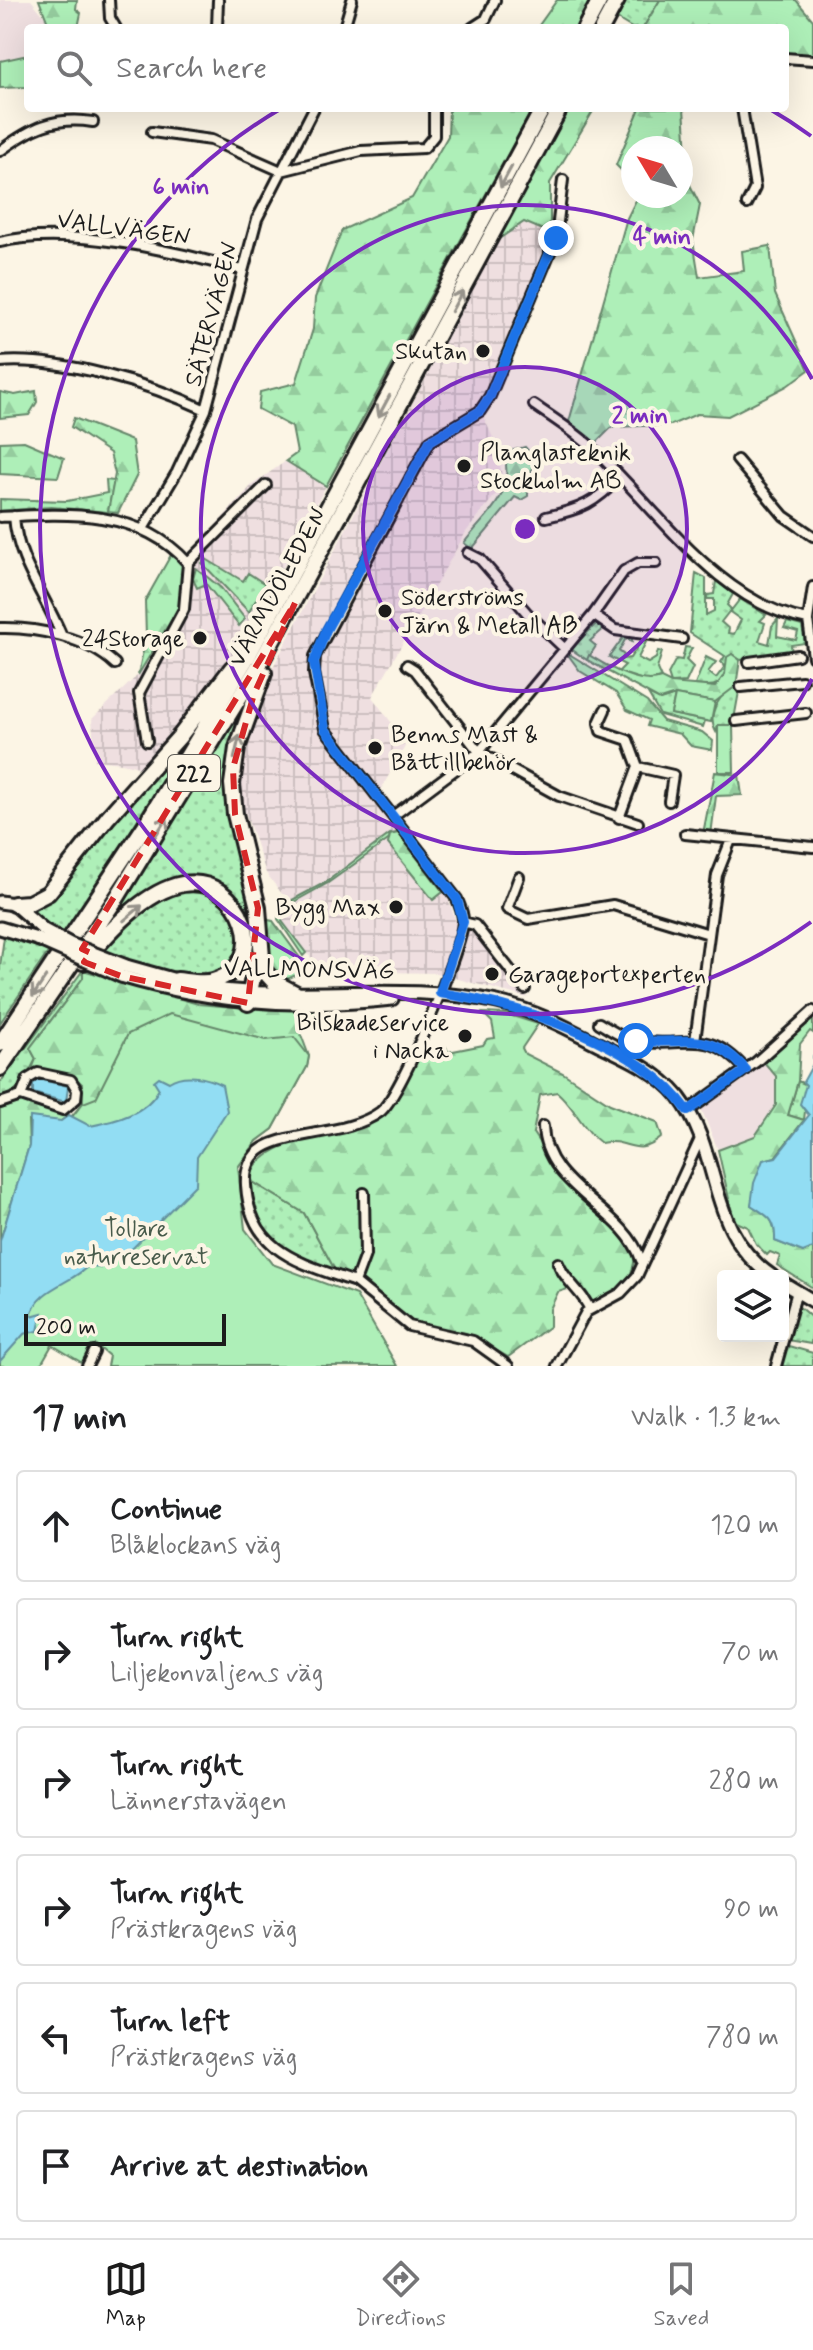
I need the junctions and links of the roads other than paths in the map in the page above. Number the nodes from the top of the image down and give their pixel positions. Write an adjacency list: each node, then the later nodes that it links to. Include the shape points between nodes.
1 (109, 0): 7 (street)
2 (218, 0): 8 (street)
3 (352, 0): 9 (street)
4 (495, 0): 10 (street, via 493,12)
5 (600, 0): 11 (highway)
6 (617, 0): 12 (highway)
7 (114, 24)
8 (217, 24)
9 (345, 24)
10 (477, 24)
11 (587, 24)
12 (604, 24)
13 (789, 58): 14 (street)
14 (813, 60)
15 (312, 112): 23 (street, SÄTERVÄGEN)
16 (434, 112): 23 (street, via 434,136 424,148 361,151)
17 (541, 112): 43 (highway, VÄRMDÖLEDEN / 222, one-way to 43)
18 (558, 112): 43 (highway, VÄRMDÖLEDEN / 222, one-way to 18)
19 (743, 112): 25 (street, via 755,188)
20 (93, 122): 22 (street, via 46,123)
21 (152, 132): 23 (street, via 211,140)
22 (0, 151)
23 (281, 171): 27 (street, SÄTERVÄGEN, via 257,219)
24 (563, 180): 64 (street, via 556,238 490,396 480,411 430,441 315,656 325,729)
25 (747, 204)
26 (0, 242): 27 (street, VALLVÄGEN, via 35,237 113,244)
27 (242, 270): 30 (street, SÄTERVÄGEN)
28 (0, 362): 30 (street, via 42,364 143,384)
29 (534, 405): 32 (street, via 585,442)
30 (206, 410): 37 (street, SÄTERVÄGEN)
31 (737, 460): 38 (street, via 784,516)
32 (620, 477): 36 (street, via 598,501); 45 (street, via 730,584 764,606)
33 (266, 485): 40 (street)
34 (14, 516): 35 (street); 37 (street, via 81,514); 47 (street, via 20,555)
35 (0, 517)
36 (546, 517)
37 (143, 529): 40 (street)
38 (813, 536)
39 (468, 553): 49 (street, via 480,559)
40 (188, 563): 60 (street, via 184,609 139,693)
41 (656, 563): 44 (street, via 638,563 624,571)
42 (813, 587): 45 (street)
43 (288, 600): 71 (highway, via 48,893 29,903); 76 (highway, one-way to 43, via 252,878 235,814 233,768); 85 (highway, VÄRMDÖLEDEN / 222, one-way to 43, via 118,896); 87 (highway, VÄRMDÖLEDEN / 222, one-way to 87)
44 (593, 615): 48 (street, via 615,630); 49 (street)
45 (808, 620): 51 (street)
46 (0, 628): 47 (street)
47 (61, 634): 53 (street, via 99,650)
48 (682, 639)
49 (565, 649): 61 (street)
50 (798, 655): 52 (street)
51 (813, 657)
52 (749, 662)
53 (115, 664)
54 (407, 665): 61 (street)
55 (802, 681): 56 (street)
56 (741, 687)
57 (605, 710): 62 (street, via 601,731 628,740)
58 (806, 713): 59 (street)
59 (736, 721)
60 (147, 741)
61 (479, 752): 64 (street); 65 (street, via 559,796)
62 (638, 767): 63 (street, via 673,775); 65 (street)
63 (669, 801)
64 (393, 816): 72 (street, via 457,899)
65 (619, 818): 66 (street)
66 (638, 823)
67 (685, 834): 68 (street)
68 (731, 840): 69 (street); 75 (street, via 717,875)
69 (813, 847)
70 (519, 877): 75 (street, via 507,909 528,919 613,905)
71 (4, 903): 74 (main road)
72 (463, 922): 79 (street, via 475,925); 81 (street)
73 (0, 928): 74 (main road)
74 (40, 934): 77 (main road, bridge)
75 (709, 934): 86 (street)
76 (254, 936): 78 (highway, via 240,961 221,978); 80 (highway, via 267,977); 82 (highway); 85 (highway, one-way to 76, via 97,947 145,903 172,888 201,884 229,897)
77 (124, 971): 78 (main road, VALLMONSVÄG); 82 (main road, via 160,988)
78 (177, 980): 82 (main road, VALLMONSVÄG)
79 (525, 989)
80 (295, 993): 81 (main road, VALLMONSVÄG); 82 (main road, VALLMONSVÄG)
81 (440, 993): 82 (main road, via 310,1004); 92 (main road, via 498,1002 559,1024 658,1077); 99 (street, via 383,1109 344,1127 270,1145 253,1157 246,1174 250,1211 270,1242 308,1267)
82 (249, 996)
83 (813, 1011): 89 (street)
84 (599, 1023): 86 (street, via 636,1041)
85 (24, 1033): 88 (highway, VÄRMDÖLEDEN / 222)
86 (695, 1041): 89 (street, via 725,1048)
87 (0, 1044)
88 (0, 1068)
89 (746, 1070): 92 (street)
90 (21, 1096): 90 (street, via 63,1110 76,1099 77,1090 71,1080 38,1073 28,1079); 91 (street)
91 (0, 1103)
92 (688, 1111): 94 (main road)
93 (543, 1126): 96 (street, via 555,1163 633,1240)
94 (701, 1137): 96 (street); 98 (main road, via 733,1239)
95 (364, 1193): 99 (street, via 365,1255)
96 (642, 1261): 103 (street, via 627,1288)
97 (558, 1263): 103 (street)
98 (764, 1270)
99 (355, 1282): 106 (street, via 409,1326 473,1341)
100 (789, 1286): 101 (main road)
101 (797, 1291): 102 (main road); 108 (street)
102 (813, 1301)
103 (589, 1308): 107 (street)
104 (94, 1352): 105 (street)
105 (87, 1366)
106 (508, 1366)
107 (557, 1366)
108 (776, 1366)

